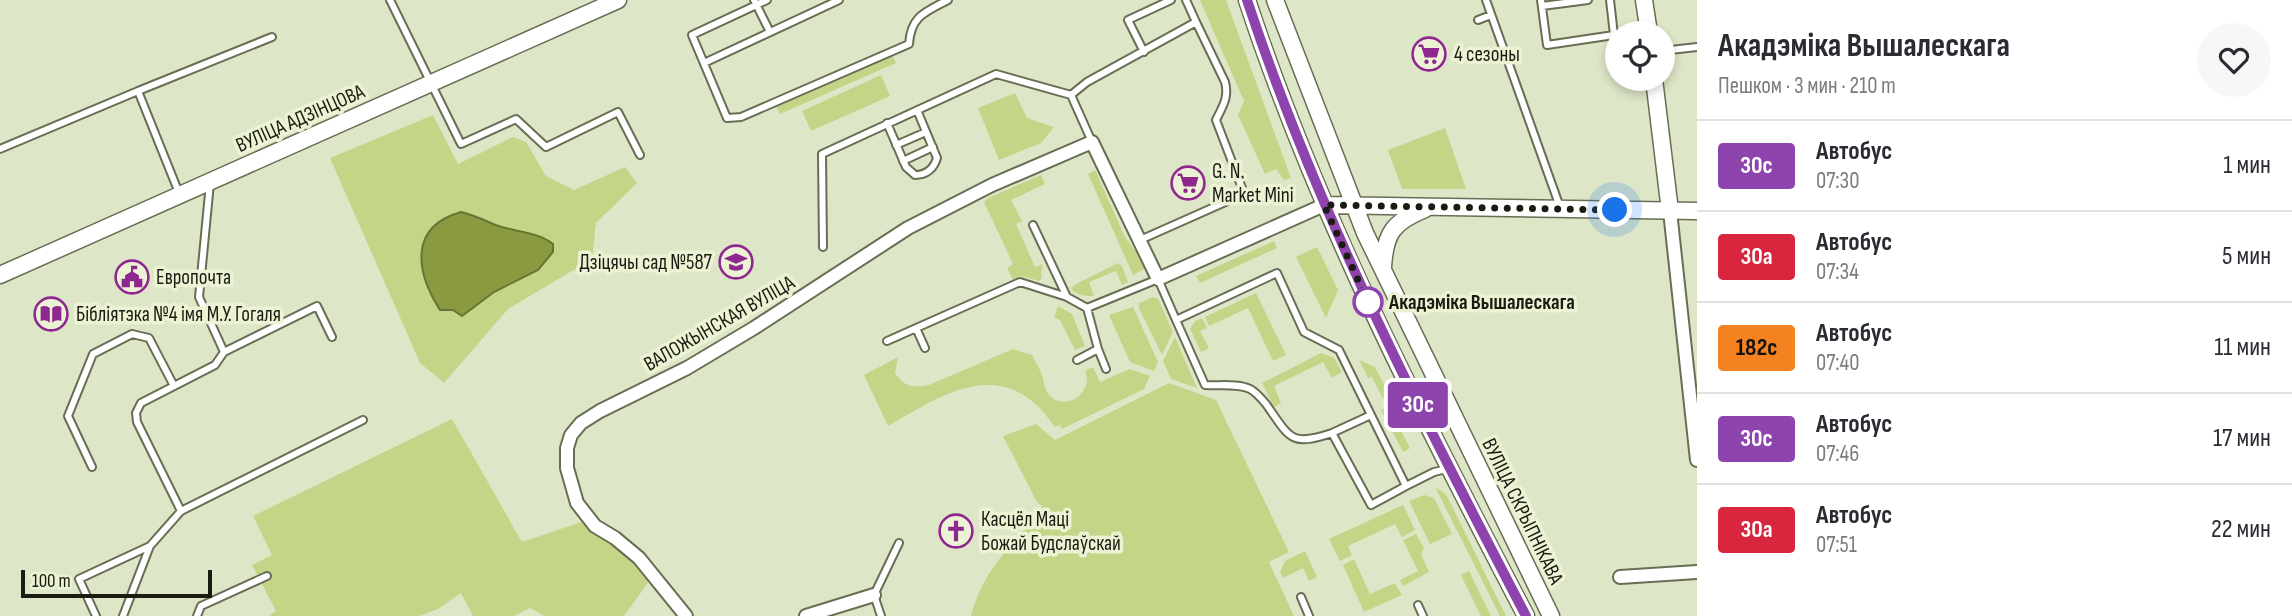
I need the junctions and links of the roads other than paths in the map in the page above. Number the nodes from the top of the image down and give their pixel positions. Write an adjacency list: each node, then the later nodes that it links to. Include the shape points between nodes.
1 (390, 0): 26 (lane)
2 (618, 0): 26 (main road, ВУЛІЦА АДЗІНЦОВА)
3 (767, 0): 14 (lane)
4 (839, 0): 20 (lane)
5 (948, 0): 25 (lane, via 922,13 910,29 909,44 741,117 726,118)
6 (1171, 0): 24 (lane, via 1128,20)
7 (1186, 0): 19 (lane)
8 (1247, 0): 41 (main road, ВУЛІЦА СКРЫПНІКАВА)
9 (1275, 0): 42 (main road, ВУЛІЦА СКРЫПНІКАВА)
10 (1486, 0): 16 (lane)
11 (1588, 0): 15 (lane)
12 (1610, 0): 15 (lane, via 1614,34 1547,45)
13 (1644, 0): 18 (main road)
14 (755, 3): 20 (lane); 25 (lane, via 692,36)
15 (1542, 3)
16 (1491, 15): 17 (lane); 44 (lane)
17 (1478, 20)
18 (1647, 21)
19 (1196, 22): 24 (lane); 48 (lane, via 1227,92 1216,120 1242,188 1239,196)
20 (770, 32): 25 (lane)
21 (272, 37): 28 (lane)
22 (1697, 47): 23 (lane)
23 (1675, 50)
24 (1144, 52): 29 (lane)
25 (704, 63)
26 (430, 83): 37 (lane, via 461,144 516,119 545,147 618,112); 39 (main road, ВУЛІЦА АДЗІНЦОВА)
27 (1655, 91): 45 (main road)
28 (138, 92): 36 (lane); 40 (lane)
29 (1071, 95): 30 (lane, via 996,74); 33 (lane)
30 (917, 110): 31 (lane); 32 (lane)
31 (887, 123): 34 (lane); 49 (lane, via 822,154)
32 (926, 132): 34 (lane); 35 (lane)
33 (1092, 142): 48 (street); 84 (street, ВАЛОЖЫНСКАЯ ВУЛІЦА, via 908,228 754,328 600,411 576,429 571,435 567,468 577,503 596,526 639,558)
34 (896, 145): 38 (lane)
35 (933, 148): 38 (lane); 38 (lane, via 937,158 925,173 911,173)
36 (0, 149)
37 (640, 155)
38 (903, 160)
39 (210, 181): 40 (main road, ВУЛІЦА АДЗІНЦОВА); 61 (lane, via 200,297)
40 (180, 194): 51 (main road, ВУЛІЦА АДЗІНЦОВА)
41 (1324, 205): 42 (main road); 52 (street); 70 (main road, ВУЛІЦА СКРЫПНІКАВА)
42 (1352, 205): 43 (main road); 50 (main road, ВУЛІЦА СКРЫПНІКАВА)
43 (1432, 206): 44 (main road); 50 (main road, via 1407,216 1393,229 1385,245)
44 (1561, 209): 45 (main road)
45 (1670, 211): 46 (main road); 68 (street)
46 (1697, 211)
47 (1033, 225): 53 (lane)
48 (1138, 241): 52 (street)
49 (823, 247)
50 (1383, 270): 90 (main road, ВУЛІЦА СКРЫПНІКАВА)
51 (0, 275)
52 (1157, 279): 54 (lane); 55 (lane)
53 (1067, 298): 54 (lane); 56 (lane, via 1020,282)
54 (1087, 308): 60 (lane)
55 (1176, 320): 65 (lane, via 1276,273 1304,332 1339,350); 67 (lane, via 1205,386 1253,390 1297,440)
56 (916, 328): 58 (lane); 59 (lane)
57 (332, 337): 61 (lane, via 317,306)
58 (887, 341)
59 (925, 348)
60 (1098, 349): 62 (lane); 63 (lane)
61 (225, 352): 64 (lane, via 215,365)
62 (1077, 360)
63 (1106, 369)
64 (174, 386): 69 (lane, via 149,338 132,334 93,354 68,416); 72 (lane, via 141,403 136,413)
65 (1371, 415): 67 (lane); 71 (lane)
66 (362, 420): 72 (lane)
67 (1332, 433): 71 (lane, via 1371,505)
68 (1697, 460)
69 (92, 467)
70 (1448, 468): 71 (lane); 89 (main road, ВУЛІЦА СКРЫПНІКАВА)
71 (1406, 486)
72 (181, 511): 74 (lane)
73 (899, 543): 78 (lane)
74 (149, 546): 81 (lane, via 79,579); 82 (lane)
75 (1697, 572): 77 (street)
76 (267, 576): 83 (lane, via 201,606)
77 (1620, 577)
78 (874, 595): 85 (street); 86 (lane)
79 (1301, 597): 87 (lane)
80 (1418, 605): 88 (lane)
81 (96, 616)
82 (123, 616)
83 (197, 616)
84 (686, 616)
85 (806, 616)
86 (881, 616)
87 (1309, 616)
88 (1423, 616)
89 (1526, 616)
90 (1550, 616)

